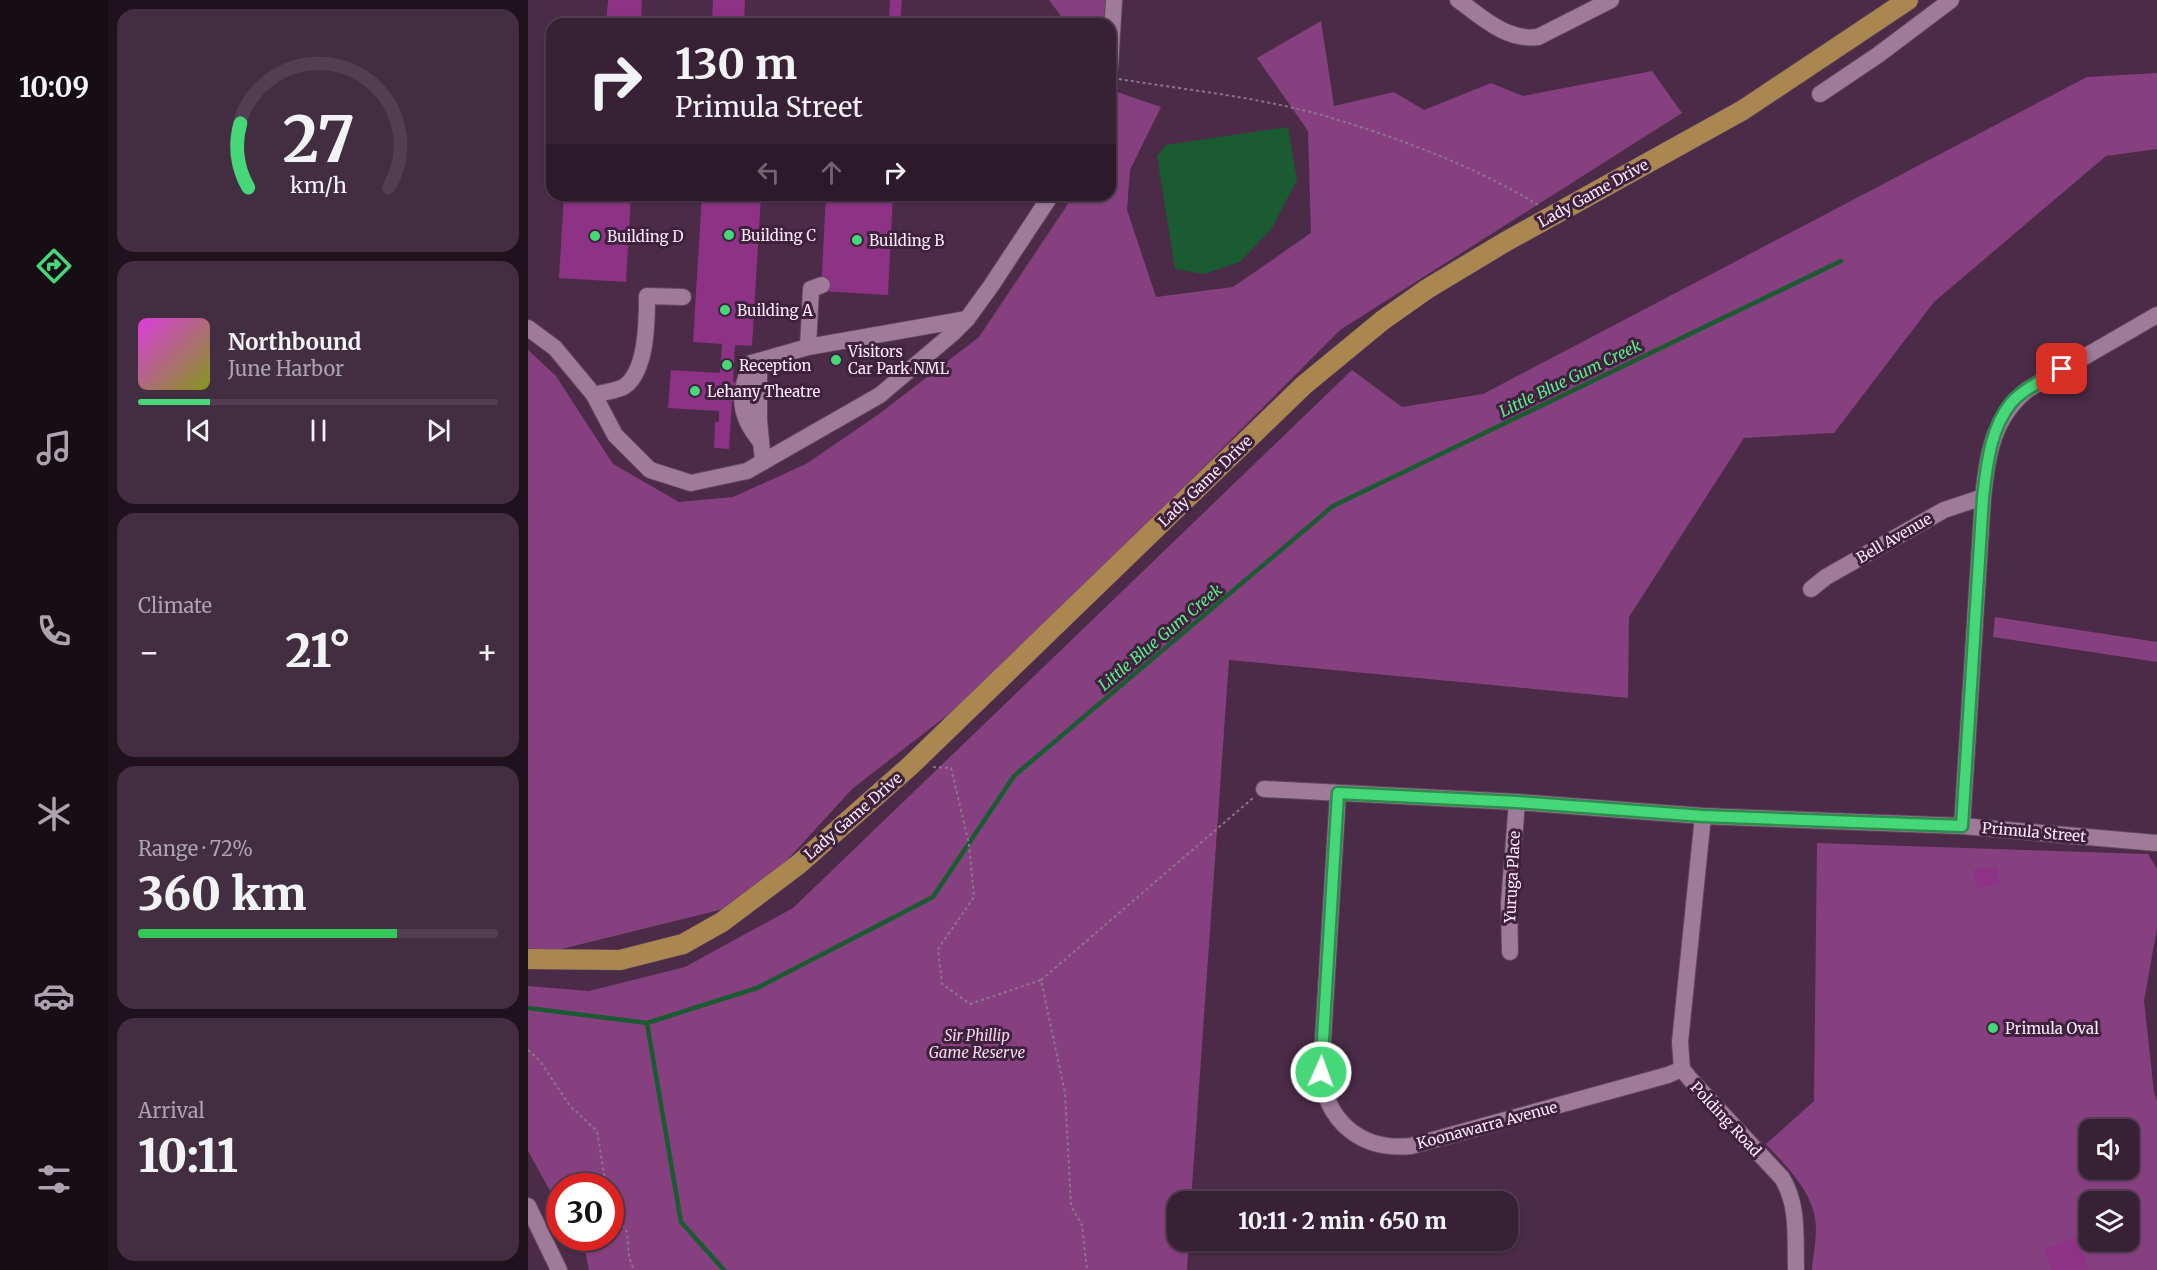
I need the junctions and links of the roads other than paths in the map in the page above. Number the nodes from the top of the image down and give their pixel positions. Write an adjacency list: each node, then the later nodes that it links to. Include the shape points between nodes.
1 (1114, 0): 6 (street)
2 (1458, 0): 3 (street, via 1502,31 1527,38 1538,37)
3 (1611, 0)
4 (1908, 0): 26 (main road, Lady Game Drive, via 1743,110 1427,289 1383,320 1304,385 910,766 799,864 722,922 683,944 620,960)
5 (1951, 0): 7 (street)
6 (1113, 18)
7 (1820, 94)
8 (1047, 201): 12 (street)
9 (822, 285): 14 (street, via 811,289)
10 (683, 297): 15 (street, via 647,296 642,360 626,386)
11 (2157, 315): 17 (street, via 2027,390 2012,403 1989,451)
12 (967, 319): 14 (street); 16 (street, via 880,395)
13 (528, 328): 15 (street, via 555,348)
14 (808, 347): 16 (street, via 759,361)
15 (594, 395): 16 (street, via 615,435 650,470 691,483 747,471)
16 (763, 462)
17 (1983, 497): 18 (street, Bell Avenue, via 1944,510); 23 (street)
18 (1811, 589)
19 (1264, 789): 20 (street, Primula Street)
20 (1338, 793): 21 (street, Primula Street); 27 (street, Koonawarra Avenue, via 1321,1072 1330,1108 1344,1125 1374,1143 1411,1146)
21 (1517, 802): 22 (street, Primula Street); 25 (street, Yuruga Place, via 1509,903)
22 (1703, 816): 23 (street, Primula Street); 27 (street, Polding Road, via 1680,1042)
23 (1962, 826): 24 (street, Primula Street)
24 (2157, 843)
25 (1510, 952)
26 (528, 959)
27 (1682, 1069): 30 (street, Polding Road, via 1782,1178 1791,1193)
28 (528, 1206): 29 (street)
29 (559, 1270)
30 (1796, 1270)

